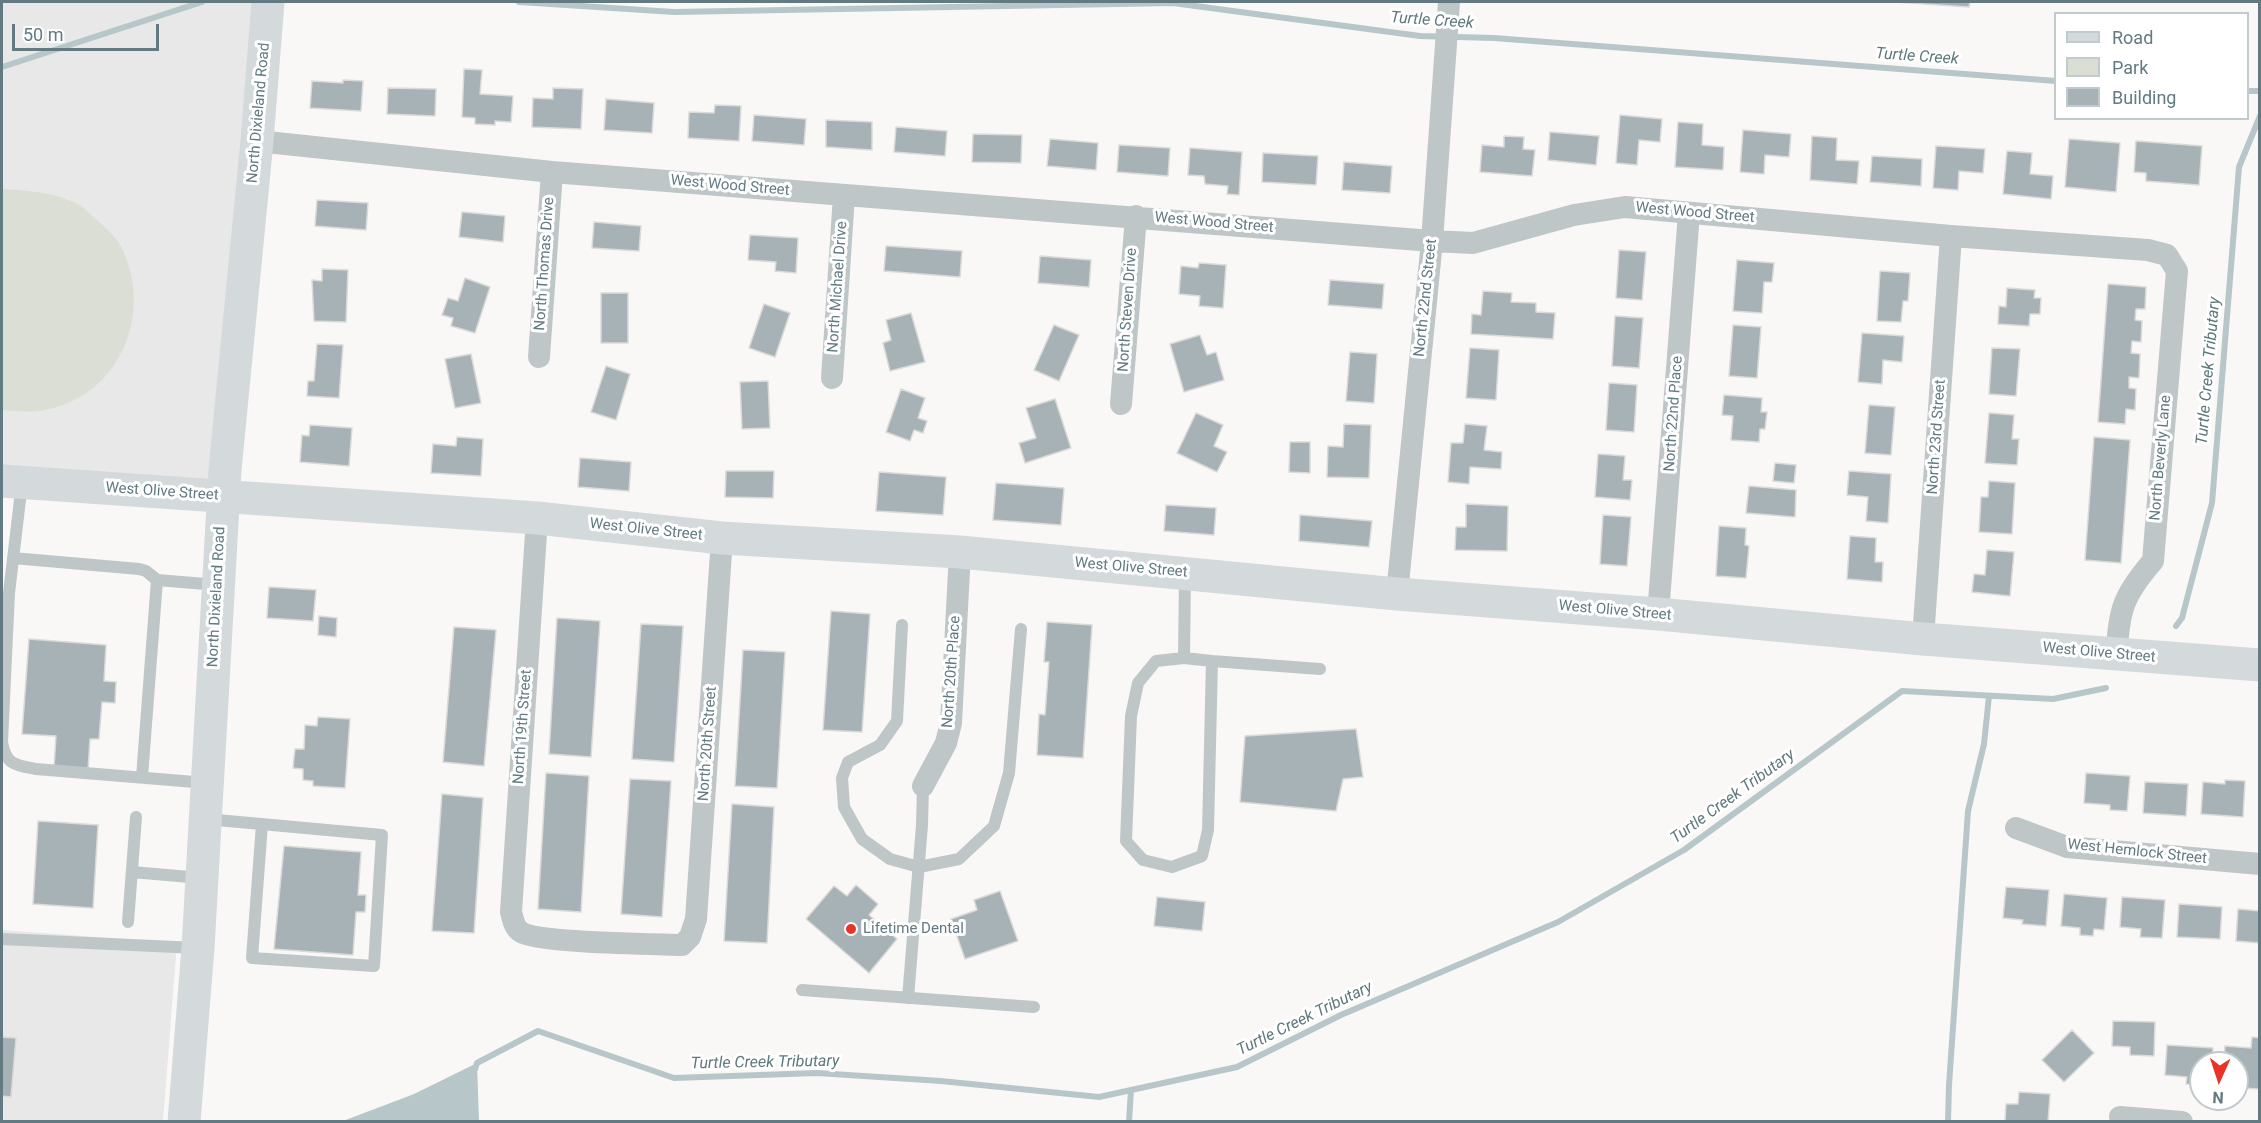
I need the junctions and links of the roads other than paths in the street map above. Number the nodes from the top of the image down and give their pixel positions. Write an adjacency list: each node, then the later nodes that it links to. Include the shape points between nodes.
1 (268, 2): 3 (main road, North Dixieland Road)
2 (1449, 2): 9 (street, North 22nd Street)
3 (257, 141): 4 (street, West Wood Street); 15 (main road, North Dixieland Road)
4 (552, 172): 5 (street, West Wood Street); 11 (street, North Thomas Drive)
5 (844, 195): 7 (street, West Wood Street); 12 (street, North Michael Drive)
6 (1689, 213): 8 (street, West Wood Street); 9 (street, West Wood Street, via 1625,207 1574,215 1473,243); 24 (street, North 22nd Place)
7 (1136, 216): 9 (street, West Wood Street); 13 (street, North Steven Drive)
8 (1951, 236): 10 (street, West Wood Street, via 2148,250); 27 (street, North 23rd Street)
9 (1432, 241): 23 (street, North 22nd Street)
10 (2167, 255): 28 (street, North Beverly Lane, via 2177,271 2153,561 2135,581 2122,606)
11 (539, 357)
12 (832, 378)
13 (1121, 404)
14 (12, 481): 15 (main road, West Olive Street); 19 (lane)
15 (223, 496): 16 (main road, West Olive Street); 22 (main road, North Dixieland Road)
16 (537, 519): 17 (main road, West Olive Street); 46 (street, North 19th Street, via 511,912 515,925 521,933 553,939)
17 (722, 538): 18 (main road, West Olive Street); 46 (street, North 20th Street, via 696,919 690,937)
18 (960, 552): 20 (main road, West Olive Street); 35 (street, North 20th Place, via 951,723 946,743)
19 (13, 558): 21 (lane, via 139,569); 33 (lane, via 4,756 15,765 36,769)
20 (1185, 574): 23 (main road, West Olive Street); 29 (lane)
21 (157, 580): 22 (lane); 33 (lane)
22 (218, 585): 34 (main road, North Dixieland Road)
23 (1397, 594): 24 (main road, West Olive Street)
24 (1658, 614): 27 (main road, West Olive Street)
25 (902, 625): 41 (lane, via 897,721 880,745 848,762 842,788 844,807 862,839 890,859)
26 (1021, 629): 41 (lane, via 1009,773 994,826 959,859)
27 (1923, 639): 28 (main road, West Olive Street)
28 (2117, 654): 31 (main road, West Olive Street)
29 (1184, 658): 30 (lane); 30 (lane, via 1156,661 1138,683 1131,716 1126,841 1143,860 1172,867 1202,856 1208,830)
30 (1212, 661): 32 (lane)
31 (2259, 664)
32 (1320, 669)
33 (142, 777): 34 (lane)
34 (207, 783): 37 (main road, North Dixieland Road)
35 (923, 786): 41 (lane)
36 (136, 817): 42 (lane)
37 (205, 819): 38 (lane); 43 (main road, North Dixieland Road)
38 (262, 824): 38 (lane, via 382,835 374,966 252,958)
39 (2016, 828): 40 (street, West Hemlock Street, via 2067,847)
40 (2259, 864)
41 (919, 867): 49 (lane)
42 (132, 872): 43 (lane); 44 (lane)
43 (202, 878): 47 (main road, North Dixieland Road)
44 (128, 922)
45 (2, 939): 47 (lane)
46 (682, 945)
47 (198, 948): 52 (main road, North Dixieland Road)
48 (802, 990): 49 (lane)
49 (908, 998): 50 (lane)
50 (1034, 1007)
51 (2120, 1117): 53 (street)
52 (184, 1122)
53 (2182, 1122)

